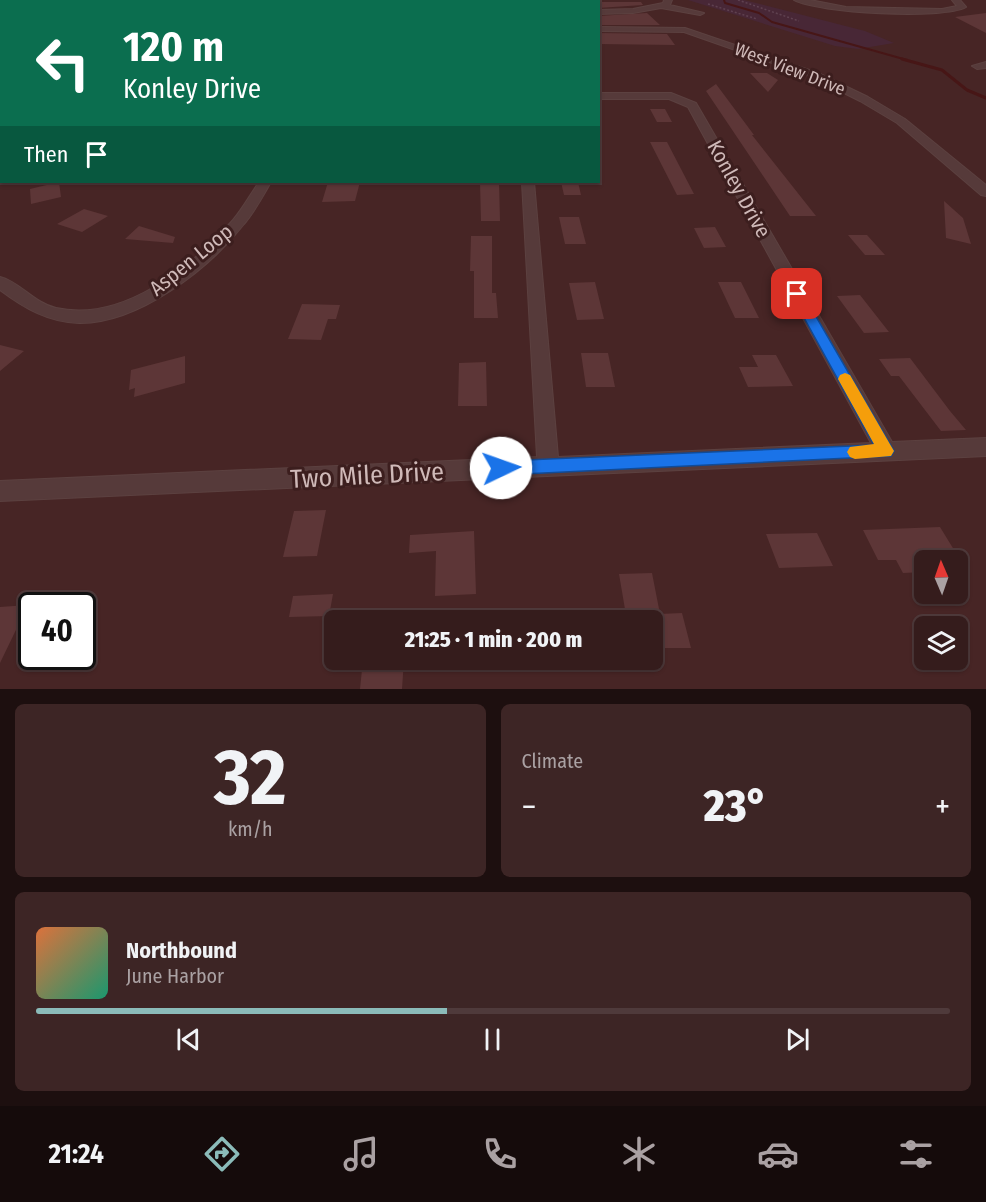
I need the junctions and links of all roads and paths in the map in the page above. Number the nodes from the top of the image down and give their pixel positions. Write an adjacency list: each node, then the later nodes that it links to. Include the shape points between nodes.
1 (668, 0): 6 (street)
2 (738, 0): 10 (path)
3 (798, 0): 4 (street, via 846,9 942,11 962,7)
4 (956, 0)
5 (703, 2): 9 (path)
6 (662, 6): 7 (street, via 633,12); 8 (street)
7 (600, 12)
8 (700, 13)
9 (757, 19)
10 (799, 21)
11 (600, 29): 15 (street, West View Drive, via 686,30 815,75 901,121)
12 (600, 96): 18 (street, Konley Drive, via 671,96 692,105)
13 (264, 183): 16 (street, Aspen Loop, via 227,234 176,278 136,303 89,316 57,315 27,302)
14 (528, 183): 19 (street)
15 (986, 192)
16 (0, 282)
17 (986, 447): 18 (street, Two Mile Drive)
18 (886, 451): 19 (street, Two Mile Drive)
19 (548, 466): 20 (street, Two Mile Drive)
20 (0, 491)

